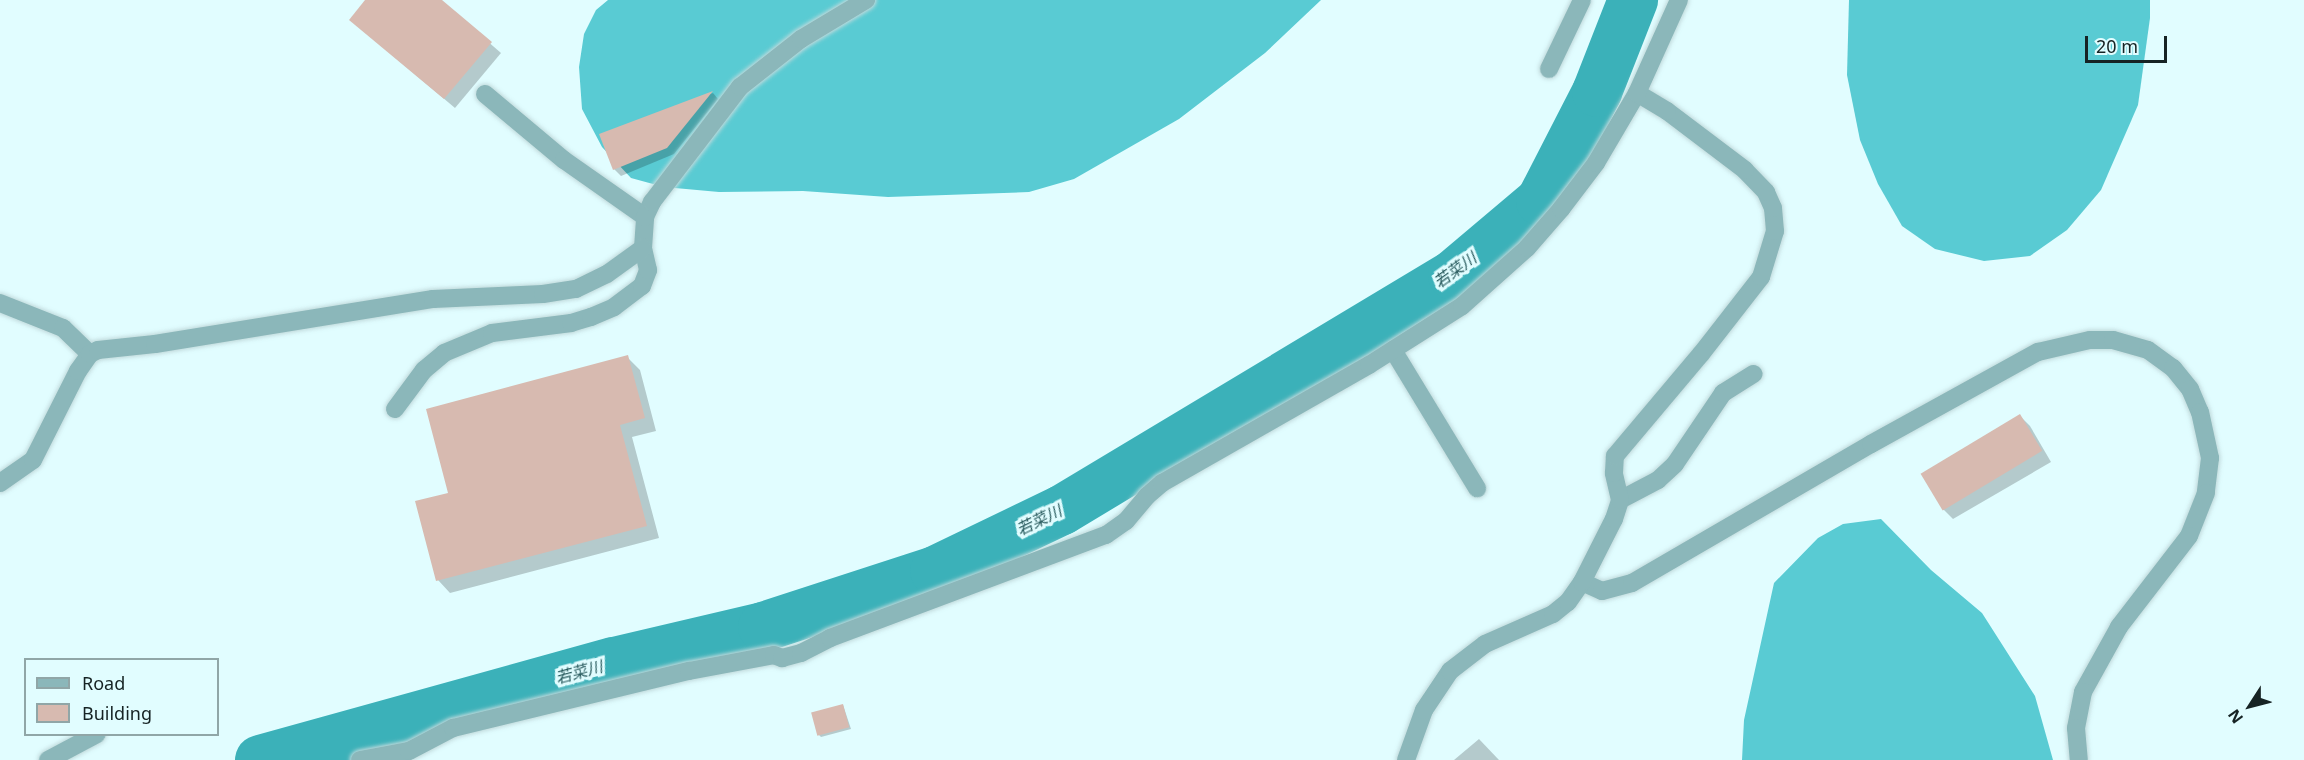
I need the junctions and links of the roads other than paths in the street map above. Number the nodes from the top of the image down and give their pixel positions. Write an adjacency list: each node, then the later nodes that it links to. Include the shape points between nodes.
1 (866, 0): 7 (street, via 801,39 740,87 652,202)
2 (1582, 0): 4 (street)
3 (1679, 0): 5 (street)
4 (1549, 69)
5 (1637, 93): 10 (street, via 1596,163 1527,248 1462,306); 16 (street, via 1745,170 1766,192 1773,208 1775,231 1761,277 1615,456)
6 (485, 94): 7 (street, via 564,160)
7 (645, 217): 8 (street)
8 (643, 248): 11 (street, via 607,274 576,289 433,299); 13 (street, via 648,270 642,286 614,307 571,323 492,333 444,352 424,369)
9 (0, 303): 11 (street, via 63,328)
10 (1393, 350): 15 (street); 20 (street, via 1162,483 1126,521 1096,539 830,638 801,653 689,671 453,728 409,751)
11 (90, 354): 14 (street, via 33,460)
12 (1754, 374): 16 (street, via 1723,393 1675,464 1658,480)
13 (395, 409)
14 (0, 483)
15 (1477, 488)
16 (1620, 500): 17 (street)
17 (1582, 582): 21 (street, via 1568,602 1552,614 1485,644 1450,671 1424,710); 22 (street, via 1602,591 1632,583 2038,352 2090,340 2113,340 2148,350 2173,368 2190,389 2200,412 2210,458 2206,493 2189,536 2119,627 2083,692 2076,729)
18 (96, 736): 19 (street)
19 (48, 760)
20 (360, 760)
21 (1406, 760)
22 (2079, 760)

